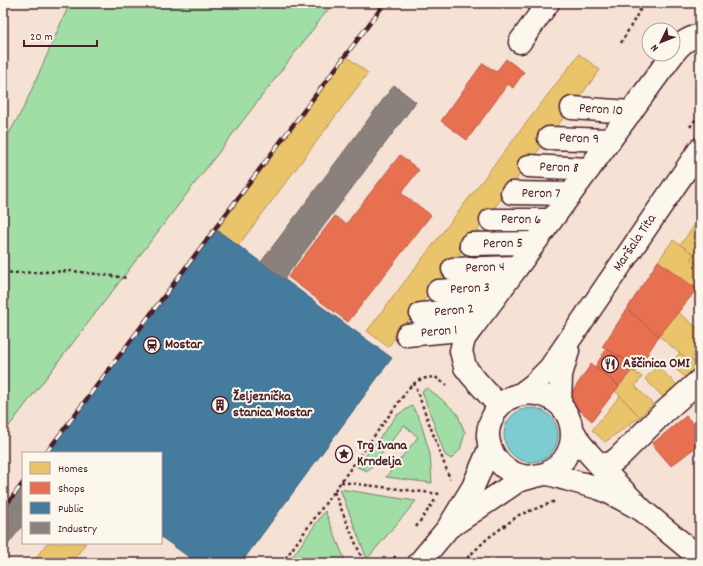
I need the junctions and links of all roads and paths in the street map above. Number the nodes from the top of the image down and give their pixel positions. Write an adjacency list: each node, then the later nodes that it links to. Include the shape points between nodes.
1 (548, 3): 4 (street)
2 (644, 3): 5 (path)
3 (700, 35): 6 (street)
4 (520, 42)
5 (622, 43)
6 (681, 44)
7 (667, 62): 9 (street)
8 (572, 108): 9 (street, Peron 10)
9 (631, 112): 11 (street)
10 (549, 138): 11 (street, Peron 9)
11 (610, 140): 14 (street)
12 (700, 149): 31 (street, Maršala Tita)
13 (529, 166): 14 (street, Peron 8)
14 (589, 169): 16 (street)
15 (512, 193): 16 (street, Peron 7)
16 (570, 194): 18 (street)
17 (491, 220): 18 (street, Peron 6)
18 (551, 220): 20 (street)
19 (471, 244): 20 (street, Peron 5)
20 (534, 244): 21 (street)
21 (517, 267): 22 (street, Peron 4); 25 (street)
22 (454, 269)
23 (3, 272): 24 (path, via 72,271)
24 (128, 278)
25 (502, 287): 26 (street, Peron 3); 27 (street)
26 (438, 291)
27 (487, 308): 28 (street, Peron 2); 29 (street)
28 (421, 314)
29 (471, 329): 30 (street, Peron 1); 37 (street, via 464,339 461,352 464,367)
30 (407, 335)
31 (572, 337): 35 (street, Maršala Tita, via 550,368); 36 (street, Maršala Tita, via 561,375)
32 (700, 380): 40 (street, via 618,458 610,464)
33 (414, 383): 34 (path, via 435,377); 42 (path); 43 (path)
34 (448, 386)
35 (521, 394): 36 (street, via 535,393 548,397); 37 (street, via 513,396)
36 (560, 405): 38 (street, via 568,416)
37 (500, 406): 39 (street, via 489,425)
38 (572, 429): 40 (street, via 580,443); 41 (street, via 571,443 566,456 558,466)
39 (490, 447): 41 (street, via 496,459 506,469 518,475); 48 (street, via 473,487)
40 (598, 463): 47 (street)
41 (539, 475): 47 (street, via 602,489); 48 (street, via 518,481)
42 (451, 479)
43 (341, 482): 44 (path); 45 (path)
44 (334, 492): 50 (path); 51 (path)
45 (440, 494)
46 (560, 501): 53 (path, via 519,515 488,538)
47 (642, 510): 49 (street)
48 (448, 528): 52 (street)
49 (700, 558)
50 (282, 563)
51 (364, 563)
52 (419, 563)
53 (464, 563)

